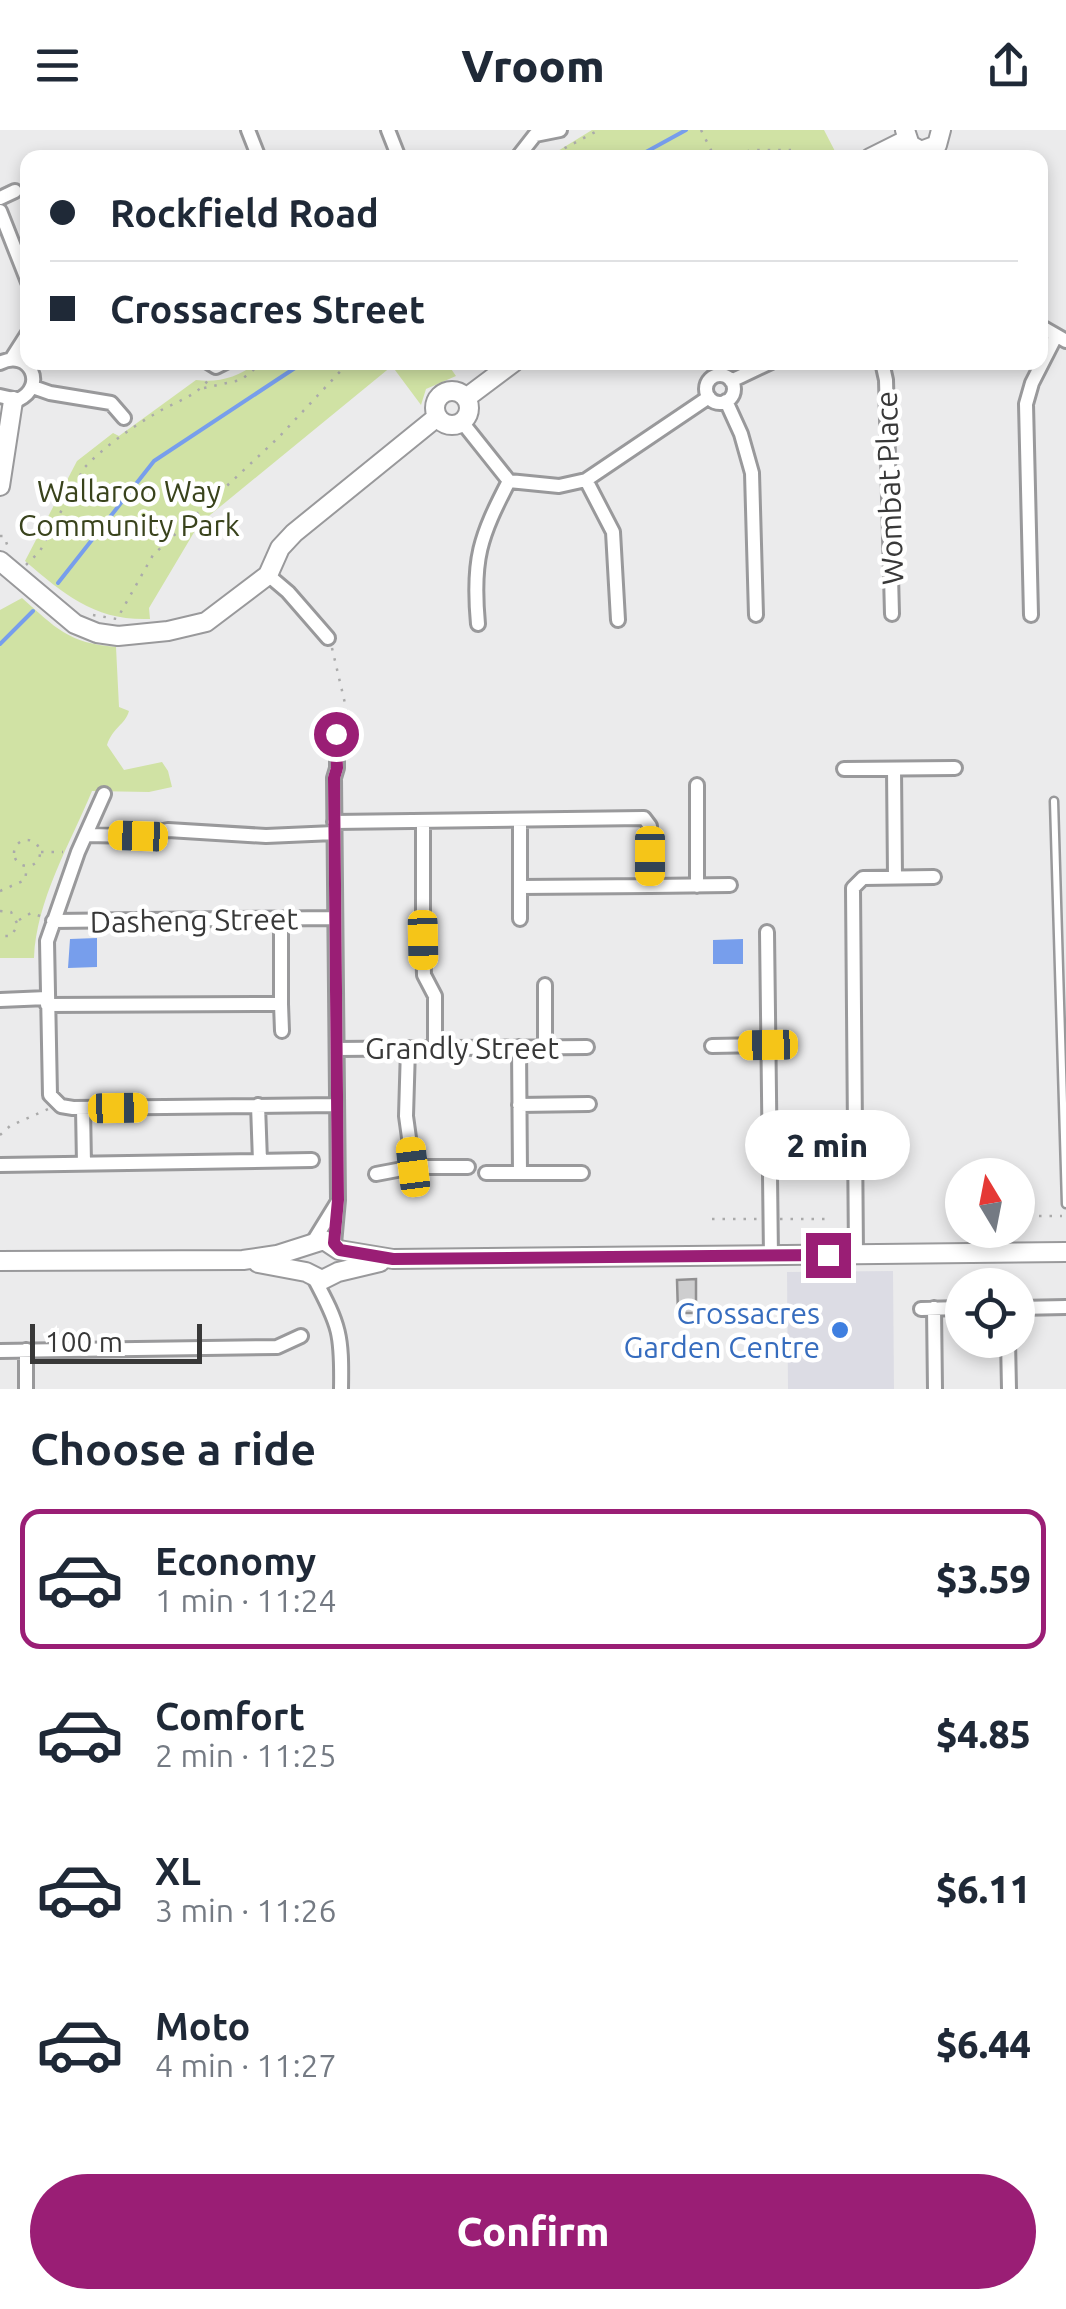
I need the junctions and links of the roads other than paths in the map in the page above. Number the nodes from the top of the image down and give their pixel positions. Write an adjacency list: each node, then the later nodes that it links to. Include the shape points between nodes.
1 (560, 130): 2 (street)
2 (534, 133)
3 (906, 135): 4 (street)
4 (883, 150)
5 (15, 191): 6 (street)
6 (0, 198)
7 (0, 211): 8 (street)
8 (20, 262)
9 (31, 370): 15 (street)
10 (503, 370): 18 (street)
11 (754, 370): 14 (street)
12 (884, 370): 28 (street, Wombat Place)
13 (1040, 370): 30 (street, via 1026,404)
14 (731, 381): 16 (street, via 710,380); 19 (street, via 734,390)
15 (34, 387): 17 (street, via 25,397); 21 (street, via 111,403)
16 (708, 397): 19 (street); 24 (street)
17 (6, 398): 25 (street)
18 (466, 398): 20 (street, via 445,392 435,406); 22 (street)
19 (726, 401): 29 (street, via 752,473)
20 (437, 417): 22 (street, via 446,424); 27 (street, via 294,533)
21 (124, 418)
22 (462, 422): 23 (street)
23 (509, 480): 24 (street, via 559,486); 32 (street, via 476,556)
24 (586, 480): 31 (street, via 613,532)
25 (0, 486)
26 (5, 557): 27 (street, via 75,624 118,636 206,622)
27 (268, 576): 33 (street)
28 (892, 614)
29 (756, 615)
30 (1031, 615)
31 (618, 620)
32 (478, 624)
33 (328, 638)
34 (336, 734): 43 (street)
35 (954, 768): 36 (street)
36 (894, 769): 37 (street); 46 (street)
37 (844, 770)
38 (696, 786): 48 (street)
39 (104, 794): 44 (street)
40 (1054, 801): 87 (lane)
41 (520, 820): 42 (street); 47 (street, via 644,818 650,826); 50 (street)
42 (423, 821): 43 (street); 52 (street)
43 (334, 827): 44 (street, via 266,836 168,830); 51 (street)
44 (86, 835): 55 (street)
45 (934, 877): 46 (street)
46 (895, 878): 91 (street, via 862,878 853,888)
47 (650, 886): 48 (street); 50 (street)
48 (698, 886): 49 (street)
49 (730, 886)
50 (520, 887): 54 (street)
51 (335, 918): 53 (street, Dasheng Street); 68 (street)
52 (423, 918)
53 (281, 919): 55 (street, Dasheng Street); 61 (street)
54 (520, 919)
55 (53, 921): 60 (street, via 46,941)
56 (767, 932): 63 (street)
57 (423, 940): 70 (street, via 424,975 435,996)
58 (545, 986): 67 (street)
59 (0, 1000): 60 (street)
60 (47, 1002): 61 (street); 75 (street, via 48,1089 57,1103)
61 (281, 1004): 62 (street)
62 (282, 1031)
63 (768, 1045): 65 (street); 92 (street)
64 (588, 1046): 67 (street, Grandly Street)
65 (712, 1046)
66 (518, 1047): 67 (street, Grandly Street); 70 (street, Grandly Street); 74 (street)
67 (545, 1047)
68 (337, 1048): 69 (street, Grandly Street); 73 (street)
69 (408, 1048): 70 (street, Grandly Street); 80 (street)
70 (435, 1048)
71 (589, 1104): 74 (street)
72 (258, 1105): 73 (street); 75 (street); 77 (street)
73 (337, 1105): 86 (street)
74 (519, 1105): 83 (street)
75 (83, 1108): 78 (street)
76 (312, 1160): 77 (street)
77 (260, 1161): 78 (street)
78 (84, 1164): 79 (street)
79 (0, 1165)
80 (413, 1167): 81 (street); 85 (street)
81 (468, 1167)
82 (486, 1173): 83 (street)
83 (520, 1173): 84 (street)
84 (582, 1173)
85 (376, 1174)
86 (338, 1200): 88 (street); 89 (street)
87 (1066, 1204)
88 (310, 1244): 89 (street, via 324,1240); 94 (street); 97 (street, via 302,1260)
89 (337, 1247): 93 (street); 96 (street, via 342,1260)
90 (1066, 1252): 91 (street)
91 (856, 1255): 92 (street)
92 (771, 1256): 93 (street)
93 (393, 1259): 96 (street)
94 (243, 1260): 95 (street); 97 (street)
95 (0, 1261)
96 (336, 1274): 97 (street); 98 (street)
97 (310, 1275): 98 (street)
98 (330, 1307): 107 (street, via 342,1342)
99 (1066, 1307): 101 (street)
100 (945, 1308): 108 (street, via 928,1309)
101 (1035, 1308)
102 (301, 1336): 103 (street, via 277,1347)
103 (26, 1350): 104 (street); 106 (street)
104 (0, 1351)
105 (1008, 1358): 109 (street)
106 (26, 1389)
107 (341, 1389)
108 (935, 1389)
109 (1009, 1389)

